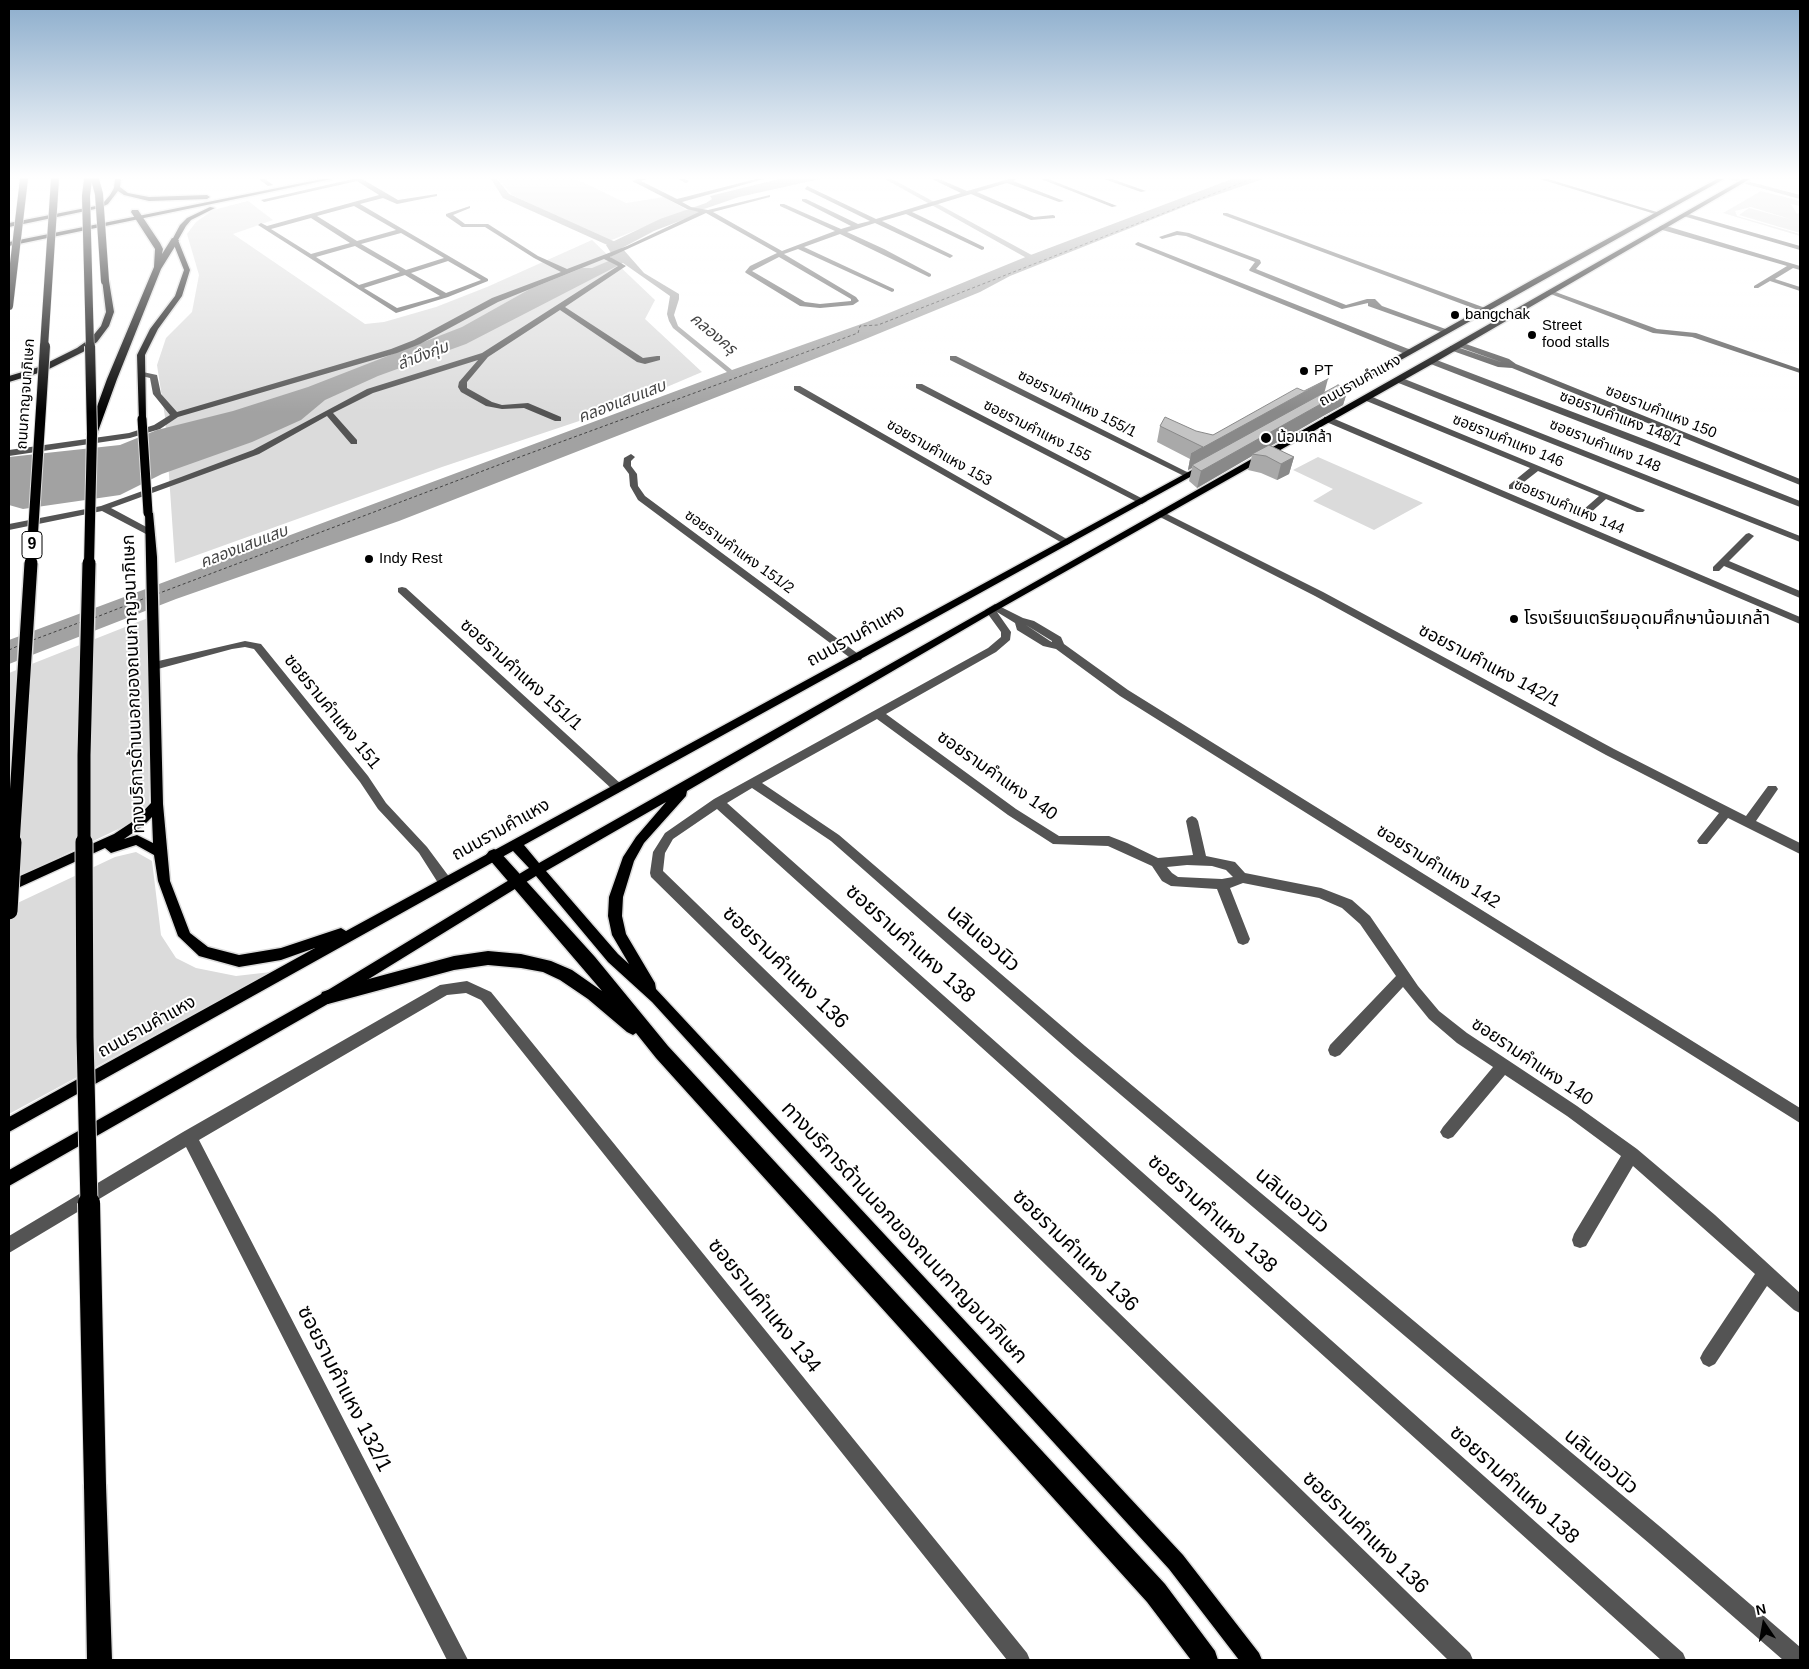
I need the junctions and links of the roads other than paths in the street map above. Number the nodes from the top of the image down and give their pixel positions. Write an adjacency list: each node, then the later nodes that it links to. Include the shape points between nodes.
1 (15, 257): 41 (highway, bridge)
2 (50, 257): 116 (highway, ถนนกาญจนาภิเษก / 9, bridge)
3 (88, 257): 63 (highway, bridge)
4 (103, 257): 53 (highway, bridge, via 110,312 105,326 80,350 42,369)
5 (158, 257): 27 (highway)
6 (165, 257): 27 (highway)
7 (182, 257): 52 (main road, ทางบริการด้านนอกของถนนกาญจนาภิเษก, via 187,270 184,285 146,342 141,355)
8 (313, 257): 36 (street)
9 (379, 257): 28 (street)
10 (444, 257): 23 (street)
11 (536, 257): 29 (street)
12 (607, 257): 29 (street); 42 (street, via 623,266)
13 (773, 257): 14 (street, via 748,272 803,304 824,306 855,301)
14 (786, 257)
15 (820, 257): 38 (street)
16 (891, 257): 32 (street)
17 (1170, 257): 46 (street)
18 (1248, 257): 44 (street, via 1258,261 1252,268 1258,273 1345,306 1367,301)
19 (1342, 257): 43 (street)
20 (1577, 257): 24 (main road, ถนนรามคำแหง)
21 (1613, 257): 31 (main road, ถนนรามคำแหง)
22 (1762, 257): 25 (street)
23 (448, 259): 28 (street); 40 (street, via 486,279)
24 (1566, 263): 30 (main road, ถนนรามคำแหง); 31 (main road, via 1568,268)
25 (1792, 266): 26 (street); 34 (street)
26 (1800, 268)
27 (157, 269): 63 (highway)
28 (405, 272): 36 (street); 40 (street)
29 (567, 272): 60 (street, via 495,300 417,342)
30 (1551, 272): 33 (main road); 43 (main road, ถนนรามคำแหง)
31 (1587, 272): 33 (main road, ถนนรามคำแหง)
32 (929, 275)
33 (1573, 279): 39 (main road, ถนนรามคำแหง)
34 (1770, 279): 35 (street); 37 (street)
35 (1756, 287)
36 (359, 288): 40 (street, via 398,311)
37 (1800, 289)
38 (892, 290)
39 (1550, 292): 45 (main road, ถนนรามคำแหง); 51 (street, via 1656,330 1693,335)
40 (446, 296)
41 (9, 306)
42 (560, 308): 47 (street); 48 (street, via 640,360 645,362)
43 (1484, 309): 44 (main road, ถนนรามคำแหง)
44 (1447, 331): 46 (main road, ถนนรามคำแหง)
45 (1456, 346): 50 (main road, ถนนรามคำแหง); 70 (street, ซอยรามคำแหง 150, via 1506,361)
46 (1408, 352): 58 (main road, ถนนรามคำแหง)
47 (485, 355): 59 (street, via 370,391); 61 (street, via 463,382 464,390 489,404 502,407 525,405)
48 (657, 358)
49 (953, 358): 69 (street, ซอยรามคำแหง 155/1)
50 (1431, 362): 54 (main road, ถนนรามคำแหง); 74 (street, ซอยรามคำแหง 148/1)
51 (1800, 371)
52 (141, 373): 60 (street, via 154,377 158,394); 80 (main road, ทางบริการด้านนอกของถนนกาญจนาภิเษก, bridge)
53 (9, 380)
54 (1399, 380): 57 (main road, ถนนรามคำแหง); 82 (street, ซอยรามคำแหง 148)
55 (919, 386): 73 (street, ซอยรามคำแหง 155)
56 (797, 388): 83 (street, ซอยรามคำแหง 153)
57 (1367, 398): 62 (main road, ถนนรามคำแหง); 68 (street, ซอยรามคำแหง 146)
58 (1322, 400)
59 (328, 412): 64 (street); 75 (street, via 256,452)
60 (175, 415): 65 (street, via 157,427 125,436)
61 (558, 419)
62 (1327, 419): 78 (main road, ถนนรามคำแหง); 85 (street, ซอยรามคำแหง 144)
63 (92, 434): 136 (highway, bridge, via 84,775 85,1037)
64 (354, 442)
65 (9, 453)
66 (631, 457): 90 (street, ซอยรามคำแหง 151/2, via 627,466 641,498)
67 (1217, 459): 69 (main road, ถนนรามคำแหง)
68 (1536, 468): 71 (street); 72 (street, ซอยรามคำแหง 146)
69 (1189, 475): 73 (main road, ถนนรามคำแหง)
70 (1800, 482)
71 (1512, 487)
72 (1605, 496): 76 (street, ซอยรามคำแหง 146); 77 (street)
73 (1142, 501): 83 (main road, ถนนรามคำแหง)
74 (1800, 504)
75 (103, 508): 79 (street); 80 (street)
76 (1640, 510)
77 (1586, 512)
78 (1160, 514): 88 (main road, ถนนรามคำแหง); 99 (street, ซอยรามคำแหง 142/1, via 1319,594 1610,752)
79 (9, 527)
80 (149, 532): 91 (main road, ทางบริการด้านนอกของถนนกาญจนาภิเษก)
81 (1750, 536): 84 (street)
82 (1800, 539)
83 (1067, 542): 90 (main road, ถนนรามคำแหง)
84 (1717, 568): 85 (street); 87 (street)
85 (1706, 581): 89 (street, ซอยรามคำแหง 144)
86 (402, 590): 95 (street, ซอยรามคำแหง 151/1)
87 (1800, 594)
88 (992, 609): 92 (street, via 1006,632 1006,638 992,650); 94 (main road, ถนนรามคำแหง); 125 (street, ซอยรามคำแหง 142, via 1020,621 1021,628 1047,644 1059,646 1098,676)
89 (1800, 621)
90 (857, 658): 95 (main road, ถนนรามคำแหง)
91 (154, 666): 98 (main road, ทางบริการด้านนอกของถนนกาญจนาภิเษก); 112 (street, ซอยรามคำแหง 151, via 232,646 257,646 382,806 423,850)
92 (879, 714): 93 (street); 108 (street, ซอยรามคำแหง 140, via 1012,812 1057,841 1109,842)
93 (751, 782): 97 (street); 143 (street, นลินเอวนิว, via 834,838 1080,1051)
94 (691, 783): 109 (main road, ถนนรามคำแหง); 121 (main road, via 640,840 628,860 616,897 619,935)
95 (617, 787): 103 (main road, ถนนรามคำแหง)
96 (1772, 789): 101 (street)
97 (718, 802): 141 (street, ซอยรามคำแหง 136, via 669,836 659,852 656,873); 142 (street, ซอยรามคำแหง 138)
98 (157, 804): 105 (main road, ทางบริการด้านนอกของถนนกาญจนาภิเษก); 114 (main road, via 139,823 118,837)
99 (1728, 810): 101 (street, ซอยรามคำแหง 142/1); 102 (street)
100 (1192, 821): 107 (street)
101 (1749, 822): 104 (street, ซอยรามคำแหง 142/1)
102 (1703, 841)
103 (514, 844): 106 (main road, ถนนรามคำแหง); 109 (main road, ทางบริการด้านนอกของถนนกาญจนาภิเษก)
104 (1800, 849)
105 (160, 852): 115 (main road, via 137,840 120,844); 117 (main road, ทางบริการด้านนอกของถนนกาญจนาภิเษก, via 164,881 185,936 204,952 239,961 282,954)
106 (494, 855): 111 (highway); 112 (main road, ถนนรามคำแหง)
107 (1200, 860): 108 (street, ซอยรามคำแหง 140); 110 (street, ซอยรามคำแหง 140, via 1230,866)
108 (1158, 863): 113 (street, ซอยรามคำแหง 140, via 1167,877 1176,882)
109 (537, 870): 111 (main road, ถนนรามคำแหง); 121 (main road, ทางบริการด้านนอกของถนนกาญจนาภิเษก, via 613,958)
110 (1240, 877): 113 (street, ซอยรามคำแหง 140, via 1235,882); 119 (street, ซอยรามคำแหง 140, via 1321,893 1347,904 1365,920)
111 (517, 881): 120 (main road, ถนนรามคำแหง); 123 (highway, via 589,962)
112 (445, 882): 117 (main road, ถนนรามคำแหง)
113 (1222, 884): 118 (street)
114 (9, 887)
115 (9, 896)
116 (9, 911)
117 (374, 922): 126 (main road, ถนนรามคำแหง)
118 (1243, 939)
119 (1405, 976): 122 (street); 124 (street, ซอยรามคำแหง 140, via 1434,1015)
120 (328, 997): 123 (highway, via 454,963 488,958 521,961 545,966 594,994); 130 (main road, ถนนรามคำแหง)
121 (657, 998): 140 (main road, ทางบริการด้านนอกของถนนกาญจนาภิเษก, via 1176,1562)
122 (1336, 1050)
123 (662, 1052): 139 (highway, via 1156,1593)
124 (1503, 1066): 127 (street); 129 (street, ซอยรามคำแหง 140)
125 (1800, 1116)
126 (9, 1126)
127 (1448, 1132)
128 (189, 1137): 132 (street); 137 (street, ซอยรามคำแหง 132/1); 138 (street, ซอยรามคำแหง 134, via 445,990 467,987 486,996)
129 (1631, 1154): 131 (street); 133 (street, ซอยรามคำแหง 140)
130 (9, 1178)
131 (1580, 1240)
132 (9, 1245)
133 (1766, 1273): 134 (street, ซอยรามคำแหง 140); 135 (street)
134 (1800, 1304)
135 (1709, 1358)
136 (100, 1660)
137 (458, 1660)
138 (1020, 1660)
139 (1206, 1660)
140 (1252, 1660)
141 (1463, 1660)
142 (1676, 1660)
143 (1799, 1660)

